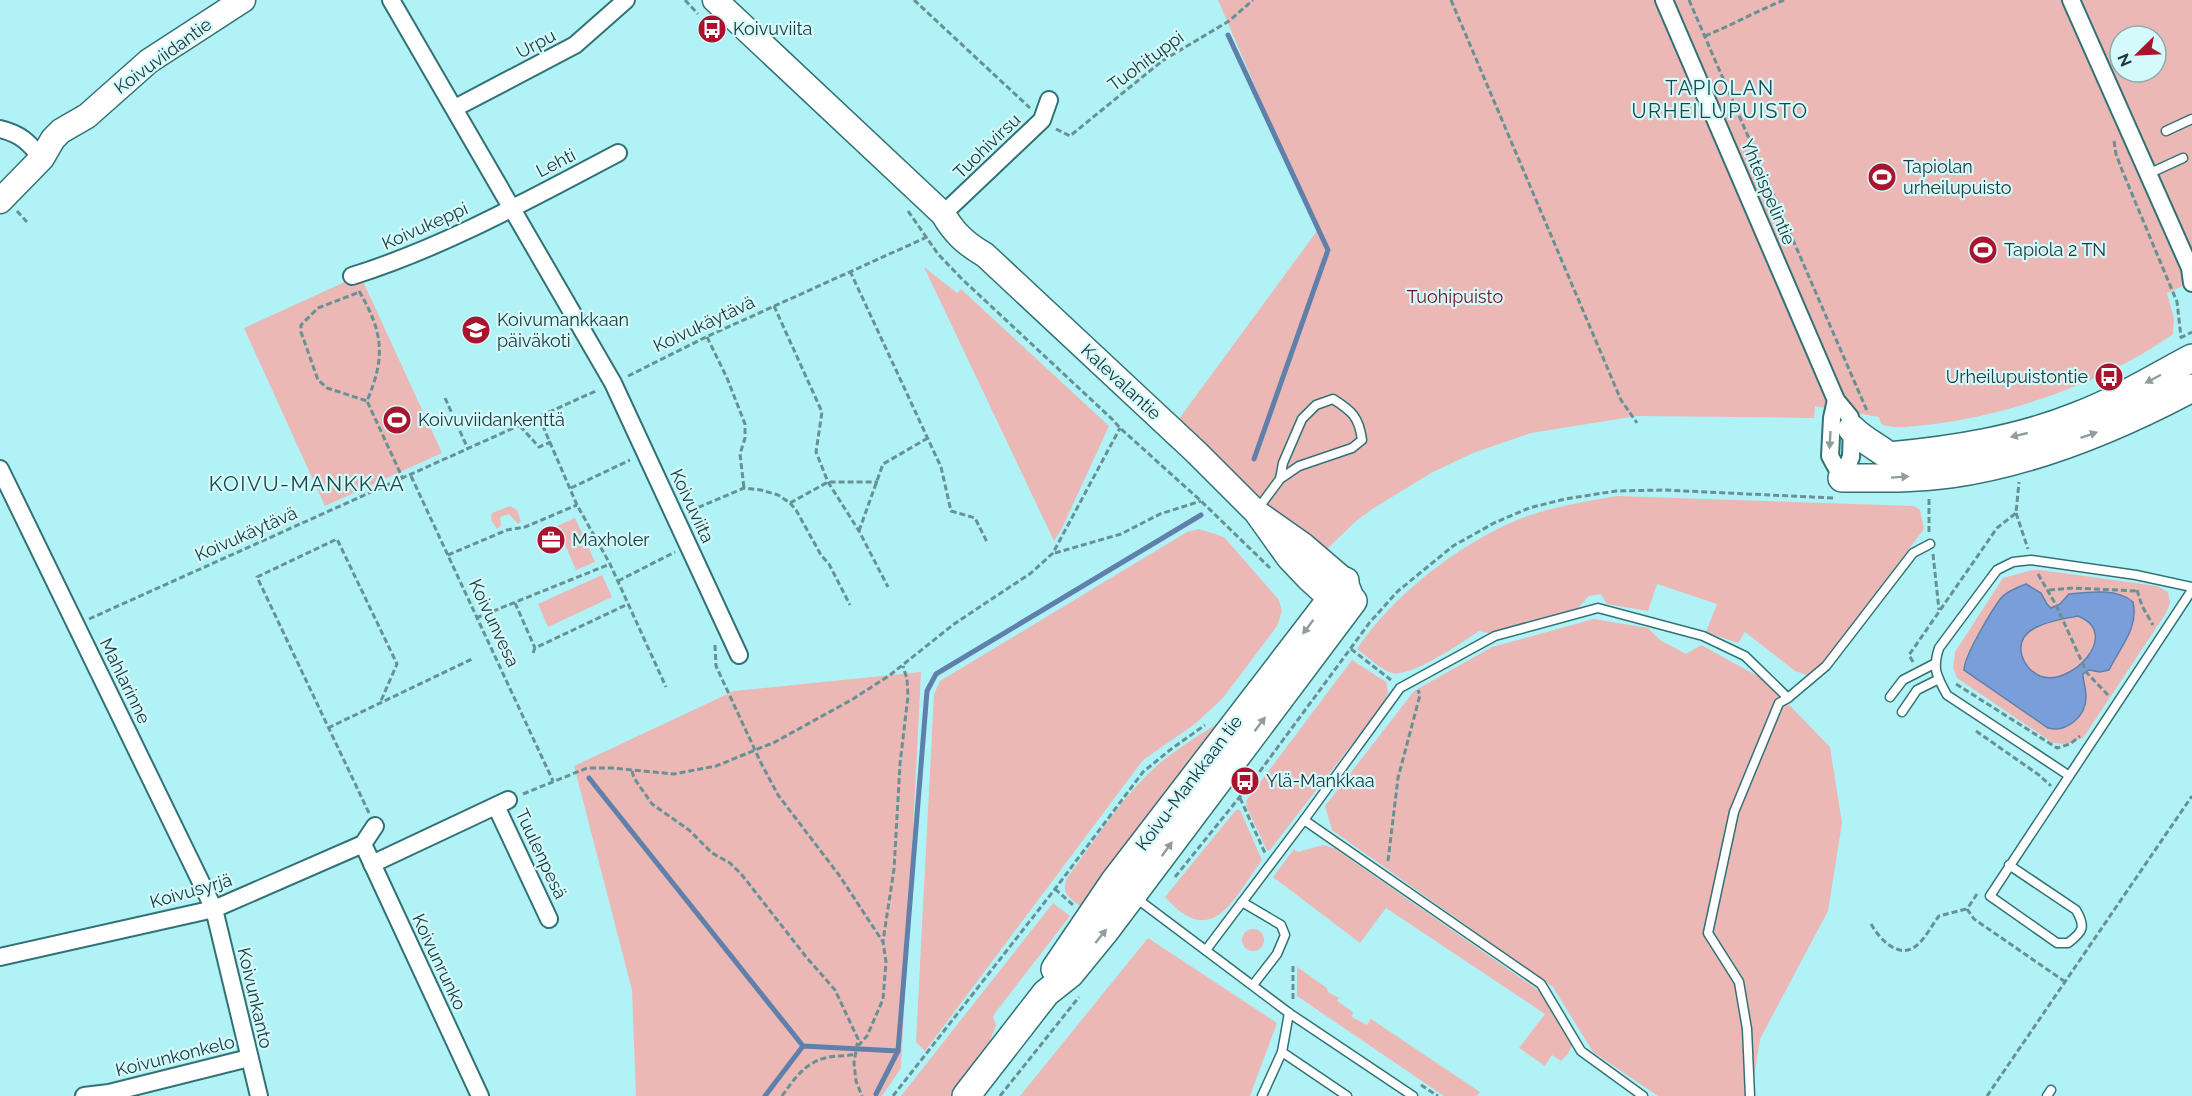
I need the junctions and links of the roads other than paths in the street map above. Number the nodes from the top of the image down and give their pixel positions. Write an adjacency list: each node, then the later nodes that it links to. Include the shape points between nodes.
1 (243, 0): 13 (main road, Koivuviidantie, via 149,62 87,116 66,127)
2 (392, 0): 8 (street, Koivuviita)
3 (626, 0): 8 (street, Urpu, via 575,45)
4 (715, 0): 18 (main road, Kalevalantie)
5 (1664, 0): 23 (street, Yhteispelintie)
6 (2072, 0): 15 (street)
7 (1049, 100): 18 (street, Tuohivirsu, via 1048,124)
8 (455, 108): 17 (street, Koivuviita)
9 (2192, 119): 11 (lane)
10 (0, 129): 13 (street, via 20,135)
11 (2166, 131)
12 (618, 153): 17 (street, Lehti)
13 (42, 158): 16 (main road, Koivuviidantie)
14 (2183, 158): 15 (lane)
15 (2148, 174): 19 (street)
16 (6, 203)
17 (513, 207): 20 (street, Koivukeppi, via 389,265); 32 (street, Koivuviita, via 613,383)
18 (943, 214): 28 (main road, Kalevalantie, via 952,230 985,255)
19 (2191, 274)
20 (352, 276)
21 (2182, 346): 24 (main road, one-way to 24, via 2113,400 2034,431 1935,452 1889,456 1864,441)
22 (2192, 388): 27 (main road, one-way to 22, via 1998,464 2116,425)
23 (1836, 400): 24 (street, Yhteispelintie); 27 (street, one-way to 27, via 1830,456)
24 (1861, 424): 27 (street, Yhteispelintie)
25 (0, 469): 46 (street, Mahlarinne)
26 (1280, 479): 26 (lane, via 1299,466 1352,448 1362,440 1359,421 1333,399 1316,405 1302,419); 28 (lane)
27 (1837, 488)
28 (1256, 512): 31 (main road, Kalevalantie, via 1303,545)
29 (1930, 544): 36 (lane, via 1913,553 1826,666)
30 (2192, 588): 33 (lane, via 2031,560 2013,562 1997,570 1939,648); 38 (lane)
31 (1343, 593): 44 (main road, Koivu-Mankkaan tie)
32 (739, 655)
33 (1934, 664): 34 (lane); 35 (lane, via 1903,680)
34 (1939, 679): 37 (lane, via 1917,690); 38 (lane, via 1947,695)
35 (1890, 697)
36 (1788, 698): 39 (lane, via 1745,656 1703,636 1598,608 1495,636 1400,688); 63 (lane, via 1779,703 1734,812 1708,933 1739,982 1747,1029)
37 (1902, 712)
38 (2068, 775): 43 (lane)
39 (1304, 820): 45 (lane); 62 (lane, via 1541,984 1581,1051)
40 (375, 826): 41 (street)
41 (363, 844): 42 (street, Koivunrunko); 46 (street, Koivusyrjä)
42 (372, 864): 47 (street, Tuulenpesä, via 502,803); 57 (street, Koivunrunko)
43 (2009, 865): 43 (lane, via 1990,896 2057,943 2068,943 2076,937 2082,928 2076,910)
44 (1123, 889): 48 (lane); 58 (main road, Koivu-Mankkaan tie, via 1070,974 1046,993)
45 (1242, 902): 48 (lane); 50 (lane, via 1281,925 1285,935 1277,954)
46 (214, 909): 49 (street, Koivusyrjä); 53 (street, Koivunkanto)
47 (549, 919)
48 (1206, 950): 50 (lane)
49 (0, 957)
50 (1253, 985): 51 (lane)
51 (1290, 1013): 52 (lane); 61 (lane)
52 (1282, 1052): 59 (lane); 60 (lane)
53 (249, 1058): 54 (street, Koivunkonkelo); 56 (street, Koivunkanto)
54 (109, 1094): 55 (street, Koivunkonkelo)
55 (84, 1096)
56 (259, 1096)
57 (480, 1096)
58 (966, 1096)
59 (1263, 1096)
60 (1347, 1096)
61 (1413, 1096)
62 (1643, 1096)
63 (1750, 1096)

